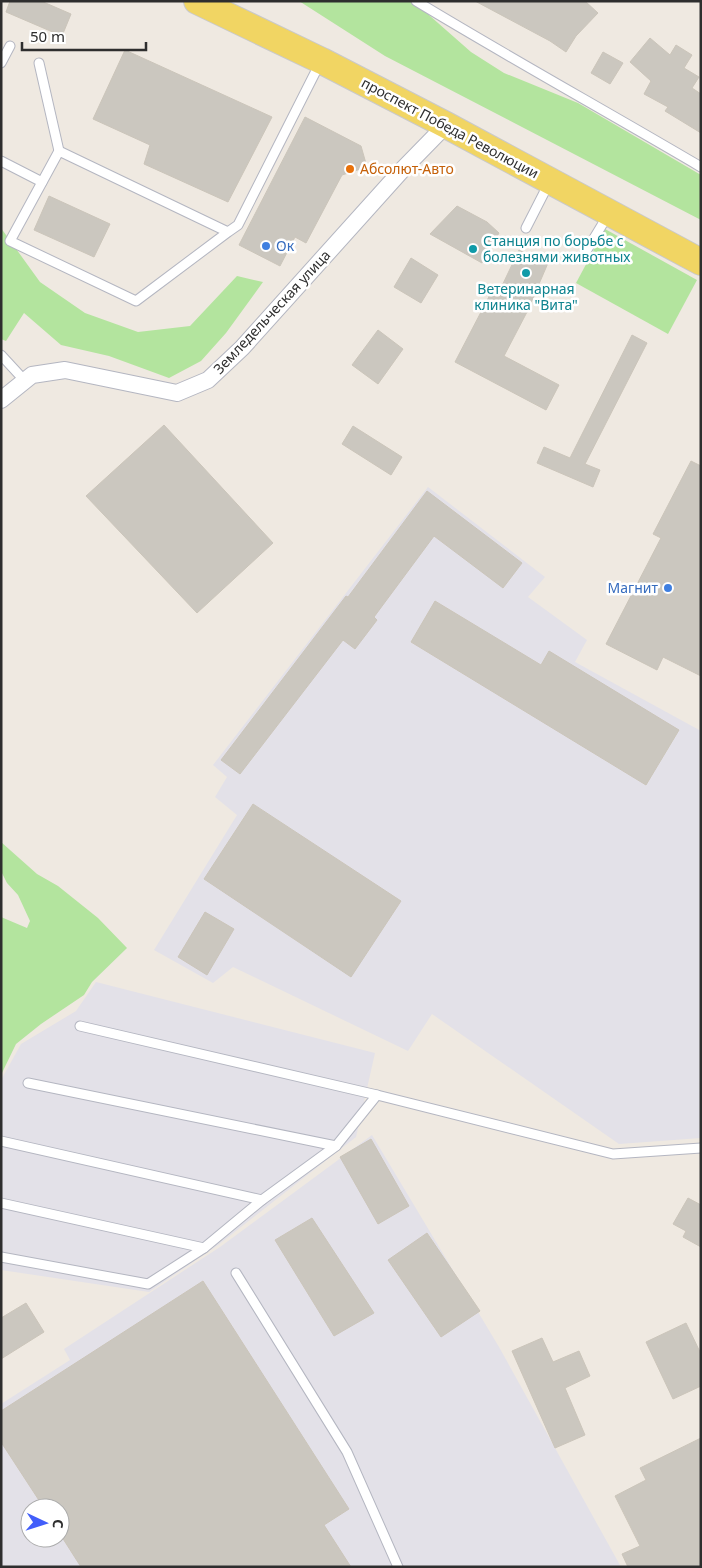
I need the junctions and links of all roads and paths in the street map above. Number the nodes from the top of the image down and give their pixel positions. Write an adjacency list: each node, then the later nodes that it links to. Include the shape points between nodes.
1 (416, 1): 10 (lane)
2 (201, 2): 4 (main road, проспект Победа Революции)
3 (10, 46): 5 (lane)
4 (322, 61): 7 (main road, проспект Победа Революции); 15 (lane, via 238,226)
5 (1, 63)
6 (39, 63): 8 (lane)
7 (446, 125): 11 (main road, проспект Победа Революции); 19 (street, Земледельческая улица, via 242,348 208,380 177,393 65,370 32,375)
8 (59, 151): 12 (lane); 15 (lane)
9 (1, 161): 12 (lane)
10 (701, 166)
11 (550, 181): 13 (main road, проспект Победа Революции); 14 (lane)
12 (42, 182): 15 (lane, via 10,241 136,301)
13 (610, 213): 16 (lane); 17 (main road, проспект Победа Революции)
14 (526, 228)
15 (228, 232)
16 (582, 258)
17 (701, 262)
18 (1, 355): 19 (lane)
19 (26, 381): 20 (street, Земледельческая улица)
20 (1, 400)
21 (80, 1026): 23 (lane)
22 (28, 1083): 25 (lane)
23 (378, 1095): 25 (lane); 26 (lane, via 612,1154)
24 (1, 1141): 27 (lane)
25 (336, 1146): 27 (lane)
26 (701, 1148)
27 (262, 1200): 29 (lane)
28 (1, 1203): 29 (lane)
29 (204, 1248): 30 (lane, via 148,1284)
30 (1, 1257)
31 (236, 1273): 32 (lane, via 347,1452)
32 (398, 1567)

